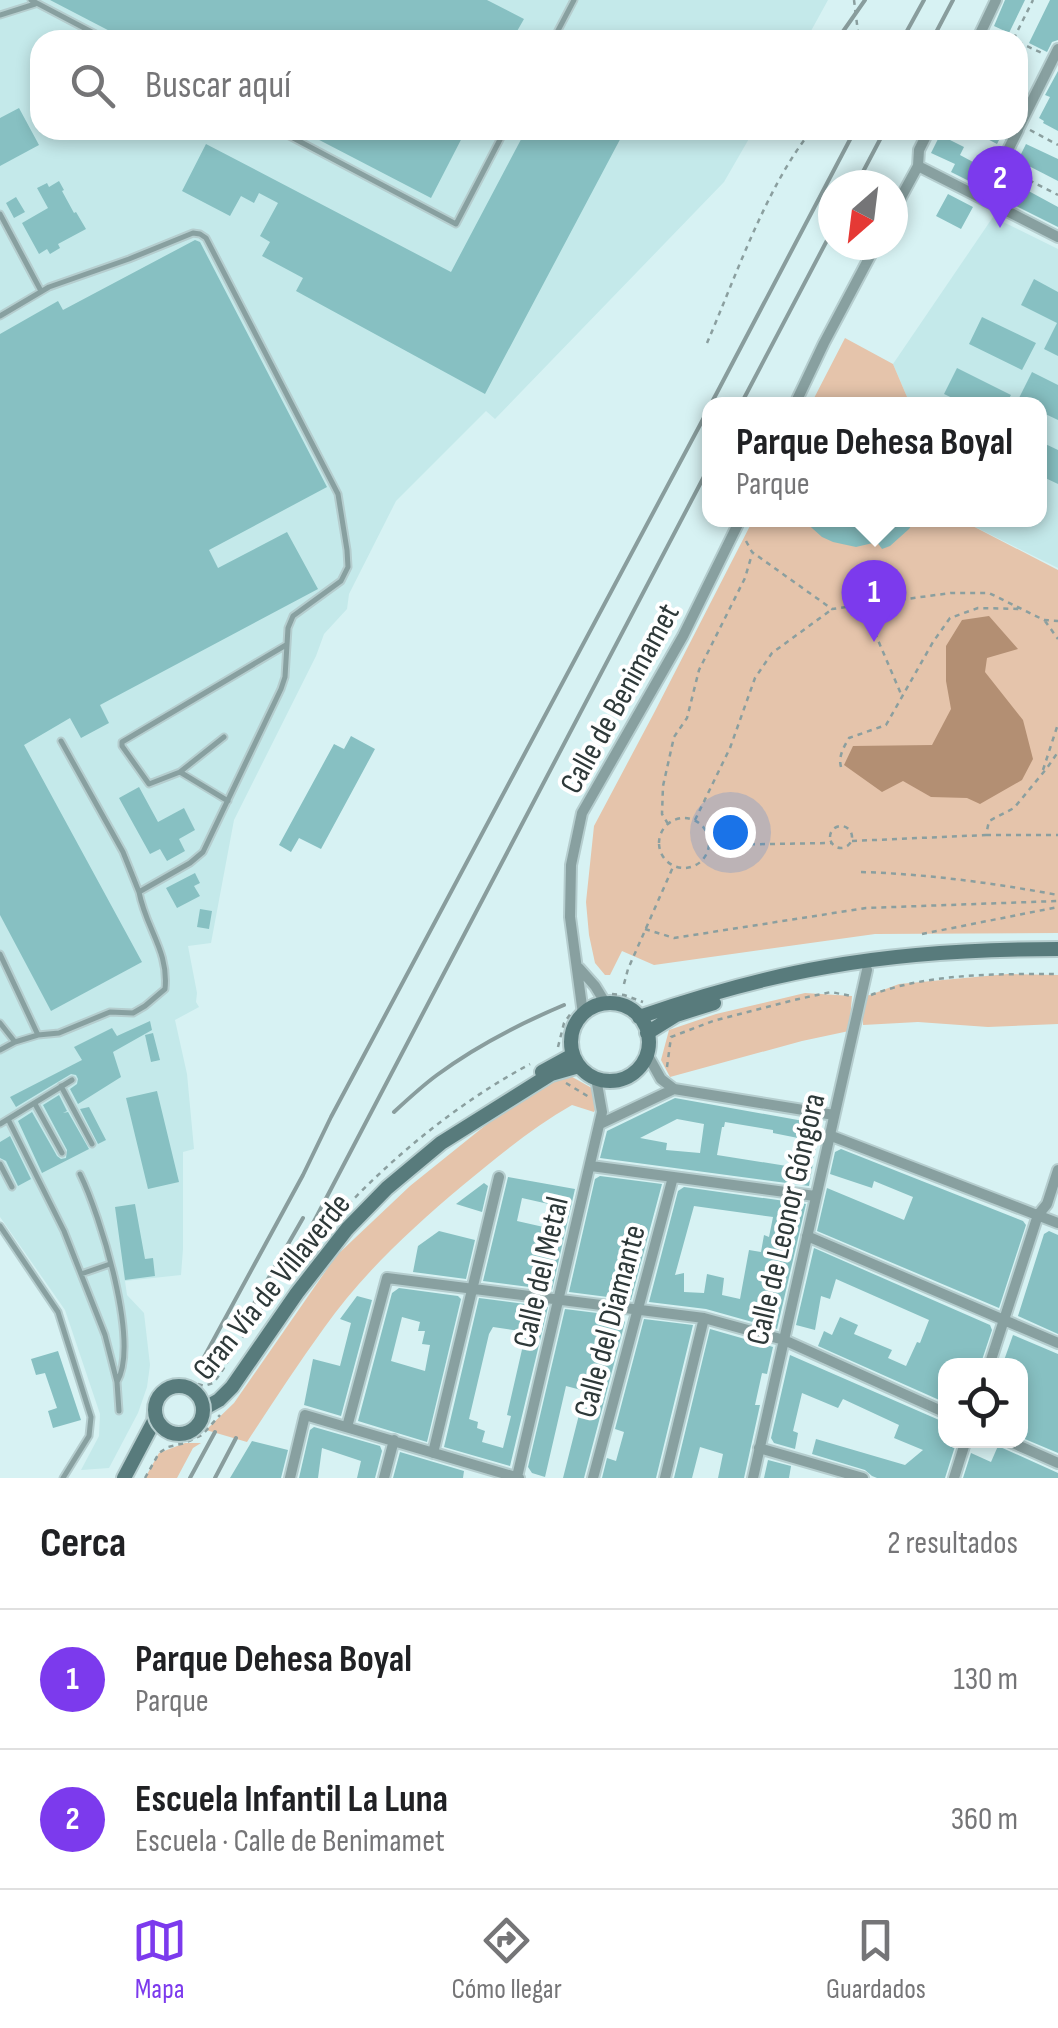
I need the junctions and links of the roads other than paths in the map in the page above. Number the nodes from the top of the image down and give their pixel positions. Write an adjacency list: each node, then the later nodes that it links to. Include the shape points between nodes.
1 (574, 0): 6 (lane)
2 (996, 0): 7 (street)
3 (34, 2): 4 (lane); 5 (lane)
4 (0, 15)
5 (88, 30)
6 (558, 30)
7 (982, 30)
8 (1058, 49): 9 (street)
9 (1028, 108)
10 (297, 140): 11 (lane, via 456,224)
11 (500, 140)
12 (924, 140): 14 (street)
13 (1013, 140): 16 (street)
14 (918, 166): 15 (street); 16 (street)
15 (908, 184)
16 (984, 198): 18 (street)
17 (0, 214): 20 (lane)
18 (1058, 237)
19 (868, 260): 22 (street)
20 (42, 291): 21 (lane); 24 (lane, via 193,233 206,238 338,494 348,568 294,616)
21 (0, 316)
22 (798, 397)
23 (737, 527): 33 (street, Calle de Benimamet, via 684,636 582,813 571,865)
24 (286, 645): 27 (lane, via 122,742 149,784); 28 (lane, via 285,677)
25 (224, 737): 27 (lane)
26 (61, 741): 29 (lane)
27 (180, 772): 28 (lane)
28 (228, 801): 29 (lane, via 203,852)
29 (138, 892): 40 (lane, via 167,968 164,989 133,1013 110,1012 59,1034)
30 (1058, 949): 37 (street, via 827,966)
31 (0, 954): 40 (lane)
32 (1058, 956): 34 (street)
33 (578, 968): 35 (street, Calle de Benimamet); 36 (street, Calle de Benimamet)
34 (866, 970): 39 (street, via 750,992 676,1015); 50 (street, Calle de Leonor Góngora)
35 (606, 1004): 36 (street); 37 (street)
36 (579, 1010): 44 (street, via 572,1033)
37 (639, 1017): 39 (street)
38 (0, 1023): 41 (lane)
39 (647, 1033): 43 (street)
40 (38, 1035): 41 (lane)
41 (15, 1042): 42 (lane)
42 (0, 1050)
43 (647, 1054): 45 (street, via 632,1074); 48 (street)
44 (576, 1060): 45 (street); 81 (street, Gran Vía de Villaverde, via 442,1143 387,1188 336,1242 232,1387 219,1400)
45 (596, 1078): 53 (street, Calle del Metal)
46 (72, 1080): 47 (lane)
47 (62, 1086): 49 (lane); 55 (lane)
48 (674, 1089): 50 (street); 53 (street)
49 (34, 1103): 51 (lane); 56 (lane)
50 (834, 1114): 54 (street, Calle de Leonor Góngora)
51 (8, 1119): 52 (lane); 71 (lane)
52 (0, 1124)
53 (600, 1124): 58 (street, Calle del Metal)
54 (829, 1135): 64 (street, Calle de Leonor Góngora); 66 (street)
55 (92, 1144)
56 (62, 1154)
57 (0, 1164): 63 (lane)
58 (591, 1166): 62 (street); 73 (street, Calle del Metal)
59 (1058, 1170): 65 (street)
60 (80, 1174): 70 (lane)
61 (499, 1177): 72 (street)
62 (673, 1177): 64 (street); 74 (street, Calle del Diamante)
63 (12, 1187)
64 (814, 1196): 69 (street, Calle de Leonor Góngora)
65 (1052, 1206): 66 (street)
66 (1038, 1215): 67 (street); 76 (street)
67 (1058, 1223)
68 (0, 1226): 94 (lane, via 58,1312 91,1417 89,1436)
69 (807, 1236): 76 (street); 77 (street, Calle de Leonor Góngora)
70 (110, 1264): 71 (lane); 80 (lane, via 124,1324 125,1362)
71 (81, 1274): 80 (lane)
72 (471, 1288): 73 (street); 85 (street, via 387,1278); 91 (street)
73 (558, 1300): 74 (street); 100 (street, Calle del Metal)
74 (638, 1311): 75 (street); 101 (street, Calle del Diamante)
75 (704, 1318): 77 (street); 102 (street)
76 (1003, 1319): 78 (street); 79 (street)
77 (784, 1340): 82 (street); 88 (street, Calle de Leonor Góngora)
78 (1058, 1343)
79 (991, 1358)
80 (117, 1382): 83 (lane)
81 (201, 1403): 84 (street, bridge, via 187,1388 171,1388); 86 (street, bridge, via 199,1424 186,1434)
82 (938, 1409)
83 (119, 1411)
84 (155, 1412): 86 (street, bridge); 95 (street)
85 (347, 1427): 87 (street); 97 (street, via 305,1415)
86 (163, 1428): 96 (street)
87 (394, 1440): 91 (street); 98 (street)
88 (760, 1448): 103 (street, Calle de Leonor Góngora); 104 (street)
89 (963, 1448): 105 (street)
90 (1024, 1448): 92 (street)
91 (434, 1453): 93 (street)
92 (1058, 1463)
93 (474, 1465): 99 (street); 100 (street)
94 (64, 1478)
95 (124, 1478)
96 (132, 1478)
97 (290, 1478)
98 (384, 1478)
99 (470, 1478)
100 (518, 1478)
101 (593, 1478)
102 (665, 1478)
103 (753, 1478)
104 (862, 1478)
105 (954, 1478)

